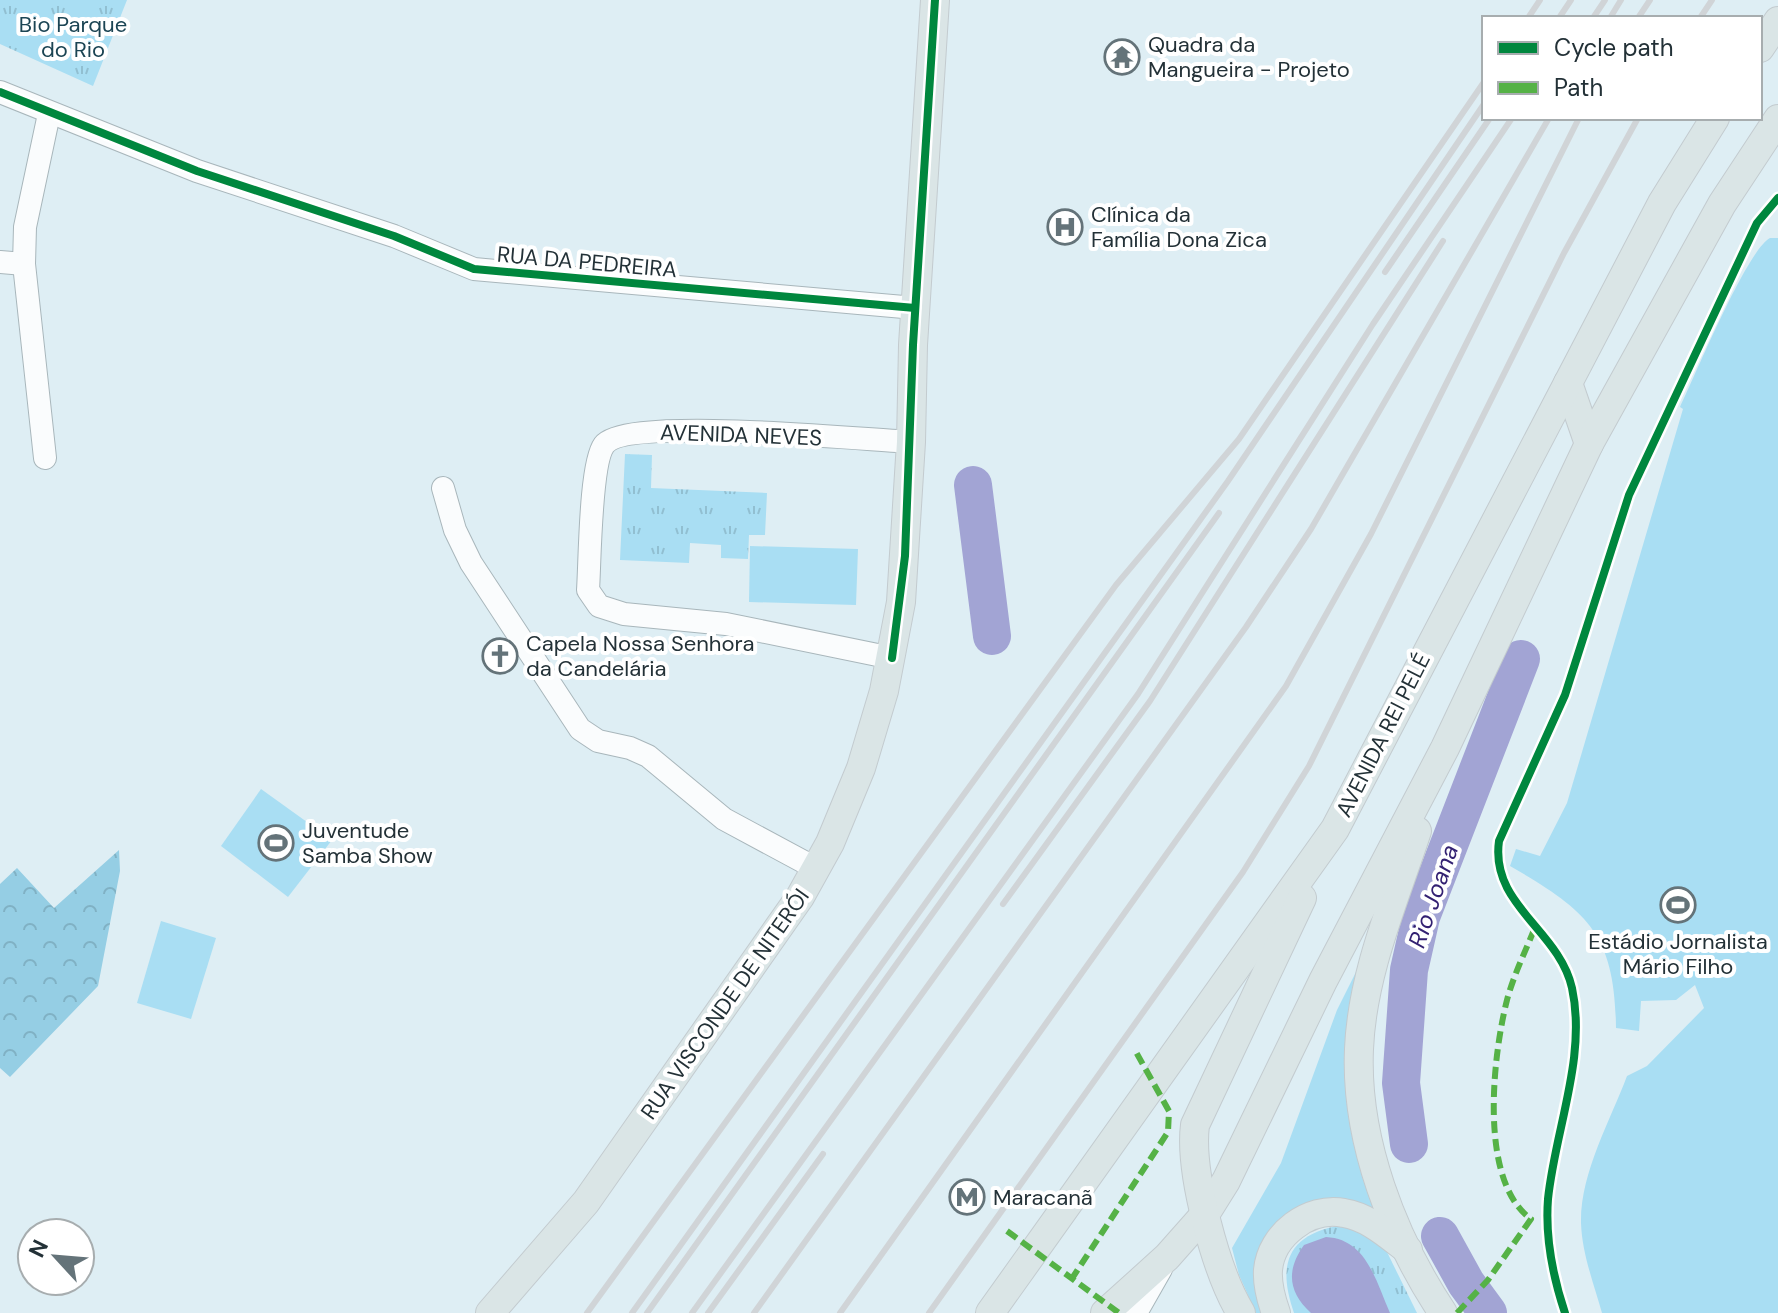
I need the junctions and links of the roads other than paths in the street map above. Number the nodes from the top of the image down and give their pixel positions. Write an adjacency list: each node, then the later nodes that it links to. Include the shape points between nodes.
1 (935, 0): 10 (main road, RUA VISCONDE DE NITERÓI)
2 (1778, 21): 3 (main road)
3 (1762, 45)
4 (0, 92): 5 (street, RUA DA PEDREIRA)
5 (49, 114): 9 (street, via 25,227); 10 (street, RUA DA PEDREIRA, via 474,269)
6 (1778, 119): 13 (main road, via 1722,204)
7 (1714, 120): 11 (main road, AVENIDA REI PELÉ, via 1662,203)
8 (0, 262): 9 (street)
9 (24, 264): 14 (street)
10 (915, 308): 12 (main road, RUA VISCONDE DE NITERÓI)
11 (1568, 383): 13 (main road); 18 (main road, AVENIDA REI PELÉ)
12 (911, 442): 16 (main road, RUA VISCONDE DE NITERÓI, via 904,571); 16 (street, AVENIDA NEVES, via 721,431 641,433 615,436 602,447 596,474 588,590 599,606 624,614 726,624)
13 (1589, 444): 17 (main road)
14 (45, 458)
15 (443, 488): 19 (street, via 471,563 580,729 598,741 648,756 724,819)
16 (892, 658): 19 (main road, RUA VISCONDE DE NITERÓI, via 861,768)
17 (1445, 748): 20 (main road); 21 (main road, via 1380,942 1359,1049 1375,1170)
18 (1335, 829): 20 (main road, via 1195,1125 1194,1163); 24 (main road, AVENIDA REI PELÉ)
19 (817, 869): 23 (main road, RUA VISCONDE DE NITERÓI, via 586,1202)
20 (1206, 1213): 22 (main road); 27 (main road)
21 (1409, 1251): 28 (main road, via 1378,1227 1344,1213 1321,1212 1305,1219 1287,1232 1268,1268); 29 (main road)
22 (1167, 1257): 25 (main road); 26 (street)
23 (490, 1313)
24 (990, 1313)
25 (1105, 1313)
26 (1136, 1313)
27 (1241, 1313)
28 (1276, 1313)
29 (1443, 1313)

